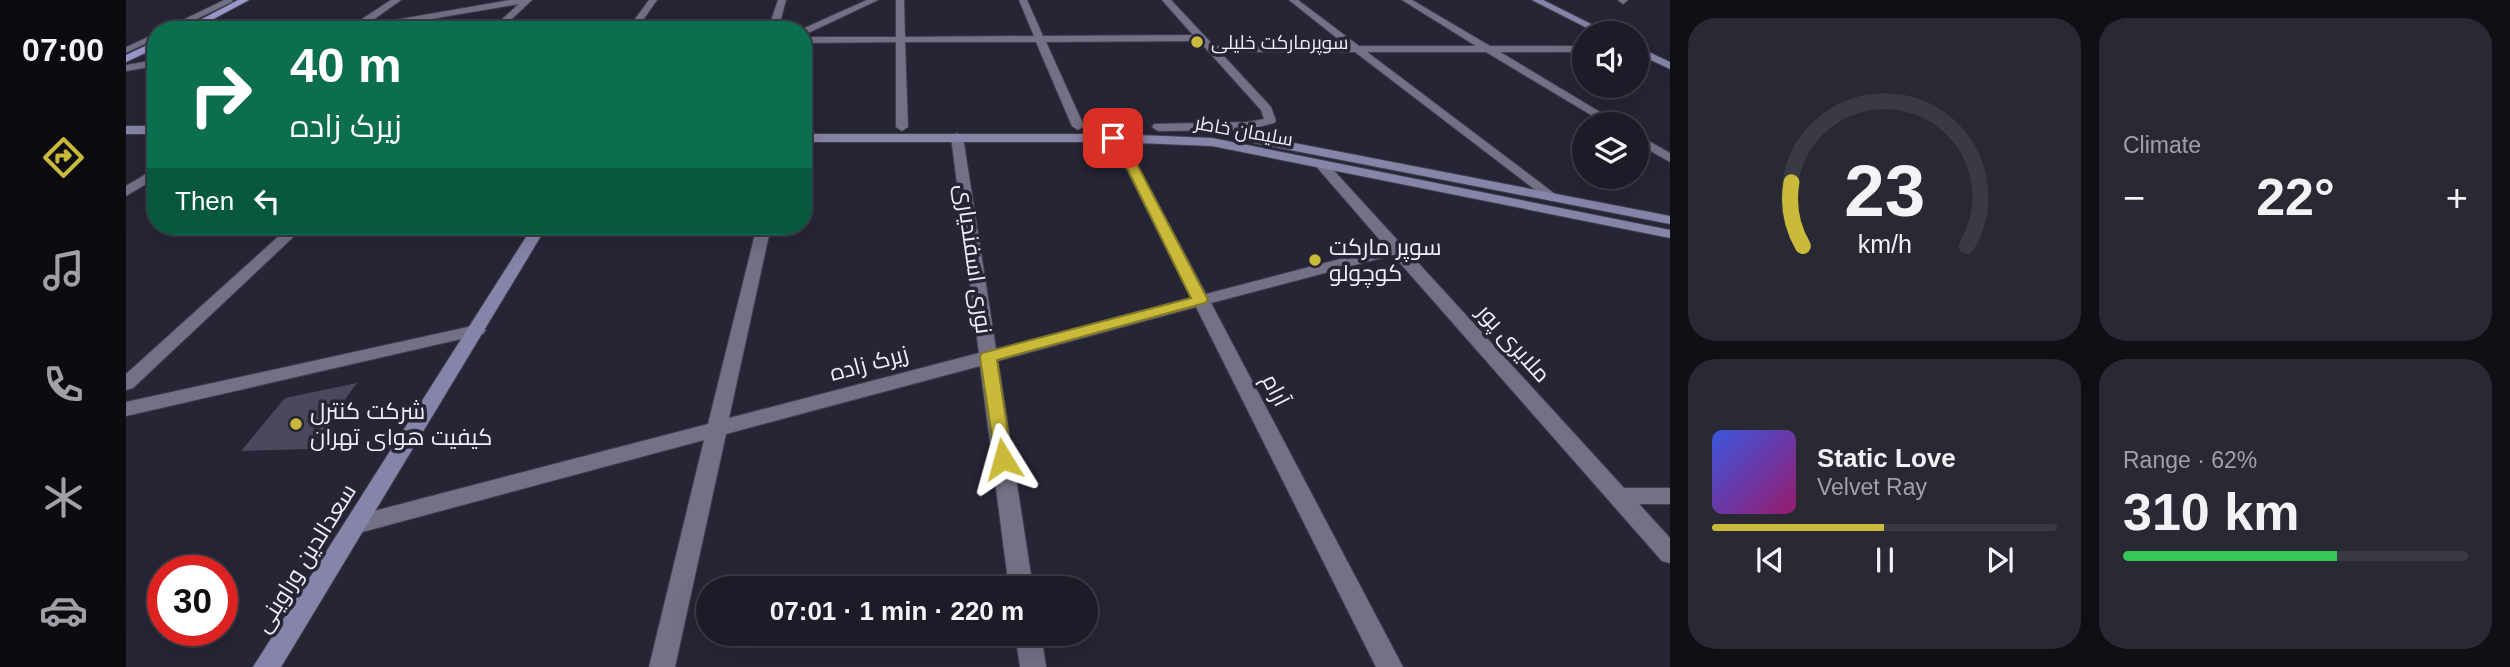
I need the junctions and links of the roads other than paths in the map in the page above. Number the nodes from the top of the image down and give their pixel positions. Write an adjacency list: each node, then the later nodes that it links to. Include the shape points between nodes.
1 (230, 0): 14 (lane)
2 (245, 0): 15 (main road)
3 (397, 0): 16 (street)
4 (527, 0): 17 (street); 18 (street)
5 (653, 0): 19 (street)
6 (782, 0): 20 (street)
7 (874, 0): 22 (street)
8 (900, 0): 27 (street)
9 (1023, 0): 24 (street)
10 (1166, 0): 23 (street)
11 (1293, 0): 30 (street)
12 (1406, 0): 31 (street)
13 (1536, 0): 21 (main road)
14 (187, 21)
15 (203, 21)
16 (365, 21)
17 (404, 21)
18 (504, 21)
19 (638, 21)
20 (776, 21)
21 (1579, 21)
22 (812, 28)
23 (1201, 38): 24 (street); 29 (street)
24 (1040, 39): 27 (street); 42 (street)
25 (147, 40): 33 (lane)
26 (812, 40): 27 (street)
27 (902, 40): 44 (street)
28 (147, 48): 36 (main road)
29 (1212, 49): 30 (street); 45 (street, via 1267,108 1270,121 1247,127)
30 (1357, 49): 31 (street); 58 (street)
31 (1489, 49): 32 (street); 41 (street)
32 (1572, 49)
33 (126, 50)
34 (1649, 54): 37 (main road)
35 (1649, 56): 39 (main road)
36 (126, 59)
37 (1670, 60)
38 (147, 64): 40 (street)
39 (1670, 66)
40 (126, 68)
41 (1594, 112)
42 (1078, 126): 44 (main road, سلیمان خاطر); 45 (main road, سلیمان خاطر)
43 (812, 127): 44 (main road, سلیمان خاطر)
44 (902, 127)
45 (1158, 127): 58 (main road, سلیمان خاطر, via 1213,131)
46 (126, 130): 47 (main road)
47 (147, 130)
48 (957, 137): 49 (main road, سلیمان خاطر); 50 (main road, سلیمان خاطر); 67 (street, نوری اسفندیاری)
49 (812, 138)
50 (1113, 138): 55 (main road, سلیمان خاطر, via 1212,142); 65 (street, آرام, via 1123,149)
51 (126, 141): 52 (main road)
52 (147, 141)
53 (1649, 146): 54 (street)
54 (1670, 158)
55 (1321, 165): 60 (main road, سلیمان خاطر); 64 (street, ملایری پور)
56 (147, 178): 57 (street)
57 (126, 192)
58 (1550, 197): 59 (main road, سلیمان خاطر)
59 (1670, 220)
60 (1670, 234)
61 (288, 235): 68 (street)
62 (535, 235): 66 (main road, سعدالدین وراوینی)
63 (762, 235): 70 (street)
64 (1396, 249): 65 (street, زیرک زاده); 71 (street, ملایری پور)
65 (1200, 300): 67 (street, زیرک زاده); 80 (street, آرام)
66 (477, 330): 69 (street); 73 (main road, سعدالدین وراوینی)
67 (988, 357): 70 (street, زیرک زاده); 75 (street, نوری اسفندیاری)
68 (126, 384)
69 (126, 409)
70 (717, 429): 73 (street, زیرک زاده); 78 (street)
71 (1619, 496): 72 (street); 74 (street, ملایری پور)
72 (1670, 496)
73 (355, 525): 77 (main road, سعدالدین وراوینی)
74 (1670, 554)
75 (1019, 576)
76 (1030, 646): 79 (street)
77 (266, 667)
78 (662, 667)
79 (1033, 667)
80 (1390, 667)

